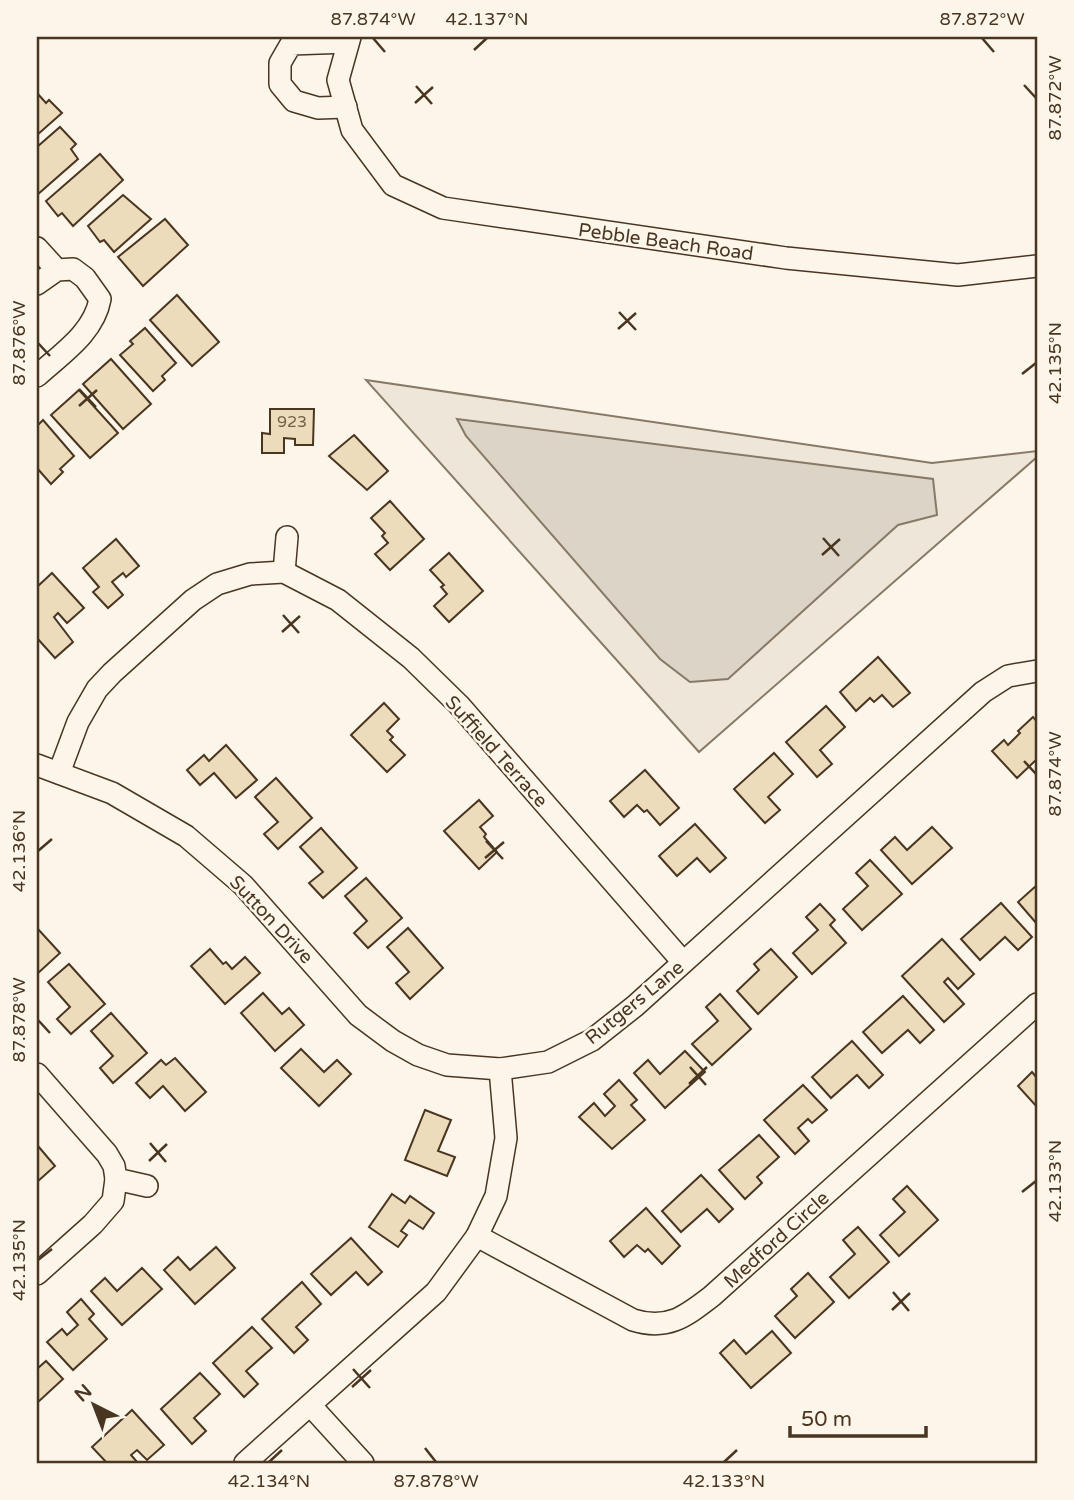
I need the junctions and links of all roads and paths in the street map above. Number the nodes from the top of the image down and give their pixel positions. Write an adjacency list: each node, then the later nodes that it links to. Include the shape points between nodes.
1 (349, 39): 2 (street, Pebble Beach Road, via 338,80); 2 (street, Pebble Beach Road, via 291,44 280,63 280,84 294,101 318,108)
2 (345, 107): 4 (street, Pebble Beach Road, via 352,130 393,185 443,208 892,269 958,275)
3 (37, 248): 5 (street)
4 (1037, 266)
5 (57, 270): 6 (street); 7 (street, via 73,268 85,278 100,299 97,315)
6 (37, 284)
7 (37, 376)
8 (286, 537): 9 (street)
9 (284, 572): 12 (street, via 250,574 217,584 192,600 97,689 78,722); 13 (street, Suffield Terrace, via 338,600 411,658 459,705)
10 (1035, 671): 13 (street, Rutgers Lane, via 1008,676 983,692)
11 (37, 765): 12 (street, Sutton Drive)
12 (59, 773): 15 (street, Sutton Drive, via 112,793 186,836 243,885 358,1014 393,1041 447,1065)
13 (683, 962): 15 (street, Rutgers Lane, via 592,1040 548,1062)
14 (1037, 1004): 19 (street, Medford Circle, via 712,1296 667,1324 633,1320)
15 (500, 1069): 19 (street, via 506,1138 496,1196)
16 (37, 1074): 17 (street, via 107,1154)
17 (116, 1180): 18 (street); 20 (street, via 113,1202)
18 (147, 1186)
19 (477, 1236): 21 (street, via 436,1292)
20 (37, 1274)
21 (310, 1406): 22 (street); 23 (street)
22 (245, 1463)
23 (363, 1463)

